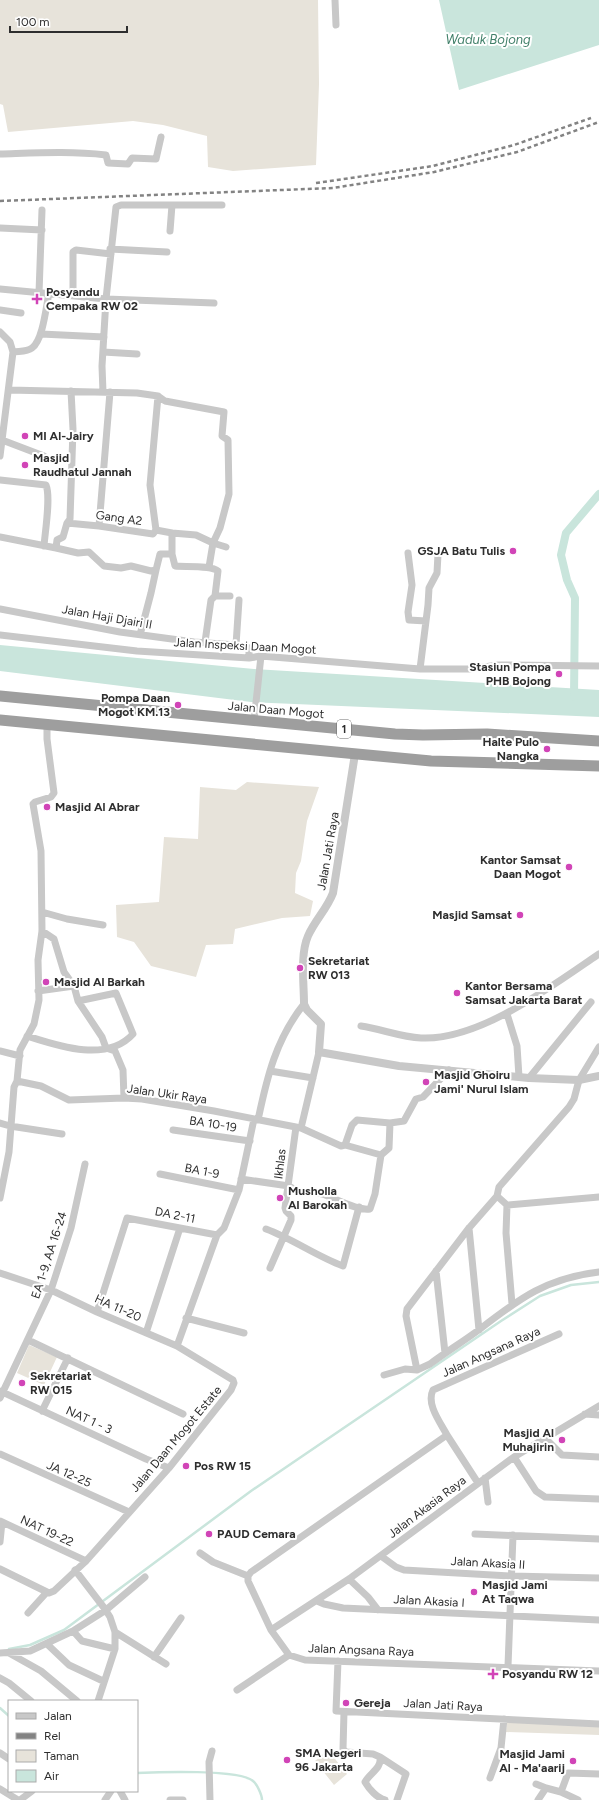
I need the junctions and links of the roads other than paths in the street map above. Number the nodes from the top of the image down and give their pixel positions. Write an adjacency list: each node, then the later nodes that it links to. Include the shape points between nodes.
1 (335, 0): 2 (street)
2 (336, 25)
3 (161, 137): 4 (street, via 156,159 132,158 128,164 108,163 106,155 89,153)
4 (0, 154)
5 (172, 205): 6 (street); 10 (street); 11 (street, via 116,207)
6 (222, 205)
7 (42, 210): 9 (street)
8 (0, 228): 9 (street)
9 (42, 230): 14 (street)
10 (170, 231)
11 (111, 252): 12 (street); 16 (street, via 73,252); 17 (street)
12 (167, 252)
13 (0, 289): 14 (street)
14 (39, 292): 15 (street)
15 (49, 293): 16 (street); 22 (street)
16 (72, 295): 17 (street)
17 (106, 299): 18 (street); 23 (street)
18 (214, 303)
19 (0, 310): 20 (street)
20 (21, 313)
21 (0, 332): 24 (street, via 10,342)
22 (41, 334): 23 (street); 24 (street, via 34,347)
23 (104, 337): 25 (street)
24 (13, 352): 27 (street)
25 (103, 352): 26 (street); 29 (street)
26 (137, 354)
27 (10, 390): 28 (street); 31 (street)
28 (71, 391): 29 (street); 35 (street, via 73,429 70,519)
29 (106, 392): 30 (street); 36 (street)
30 (158, 396): 37 (street, via 150,485); 40 (street, via 165,401 224,412 222,436 228,440 229,494 220,528)
31 (2, 440): 32 (street); 33 (street)
32 (0, 456)
33 (44, 456)
34 (0, 480): 41 (street, via 46,485)
35 (66, 523): 36 (street, Gang A2); 43 (street, via 63,537 57,540)
36 (99, 526): 37 (street, Gang A2, via 153,534)
37 (156, 530): 38 (street, Gang A2)
38 (172, 533): 40 (street, Gang A2, via 196,535); 45 (street)
39 (0, 536): 41 (street)
40 (212, 543): 42 (street, Gang A2); 47 (street)
41 (44, 546): 43 (street)
42 (226, 547)
43 (56, 548): 48 (street, via 78,553 89,552 104,566 131,566)
44 (408, 553): 53 (street, via 412,585 409,620)
45 (172, 554): 47 (street, via 175,566); 48 (street, via 160,554)
46 (438, 554): 53 (street, via 437,573 429,588)
47 (209, 567): 49 (street, via 218,571)
48 (156, 570): 55 (street)
49 (215, 596): 50 (street); 56 (street, via 211,600)
50 (230, 596)
51 (239, 600): 57 (street)
52 (0, 609): 55 (street, Jalan Haji Djairi II)
53 (426, 621): 61 (street)
54 (0, 635): 58 (street, Jalan Inspeksi Daan Mogot, via 137,651)
55 (140, 635): 56 (street, Jalan Haji Djairi II)
56 (204, 642): 57 (street, Jalan Haji Djairi II)
57 (236, 645): 58 (street, via 249,648)
58 (249, 658): 59 (street, Jalan Inspeksi Daan Mogot)
59 (261, 659): 61 (street, Jalan Inspeksi Daan Mogot); 64 (street)
60 (599, 666): 61 (street, Jalan Inspeksi Daan Mogot, via 489,665 470,669)
61 (420, 669)
62 (0, 696): 64 (highway, Jalan Daan Mogot / 1)
63 (0, 720): 65 (highway, 1)
64 (254, 721): 66 (highway, Jalan Daan Mogot / 1, via 395,734 487,734)
65 (47, 724): 67 (highway, 1); 69 (street, via 54,792 51,797 33,804 41,851)
66 (599, 741)
67 (355, 754): 68 (highway, 1, via 431,761); 77 (street, Jalan Jati Raya, via 333,893 309,934 304,949)
68 (599, 766)
69 (42, 912): 70 (street, via 67,920); 71 (street)
70 (103, 925)
71 (42, 931): 73 (street, via 54,940 64,972); 74 (street, via 38,960)
72 (599, 954): 78 (street)
73 (74, 986): 74 (street); 75 (street)
74 (38, 990): 80 (street, via 39,1000 34,1024)
75 (78, 1001): 82 (street); 82 (street, via 116,993 133,1034 128,1040)
76 (591, 1002): 91 (street)
77 (304, 1004): 84 (street, via 321,1024); 87 (street, via 282,1037)
78 (507, 1014): 79 (street, via 454,1035 437,1037 420,1038); 89 (street, via 517,1046)
79 (361, 1026)
80 (27, 1036): 82 (street, via 58,1046 88,1051); 85 (street)
81 (599, 1047): 92 (street)
82 (106, 1048): 94 (street, via 115,1051 123,1068)
83 (0, 1051): 85 (street)
84 (319, 1052): 86 (street, via 399,1066); 90 (street)
85 (20, 1056): 93 (street)
86 (449, 1070): 89 (street); 97 (street, via 423,1097 416,1099 404,1121)
87 (270, 1071): 90 (street); 95 (street)
88 (599, 1076): 92 (street)
89 (519, 1077): 91 (street)
90 (313, 1078): 99 (street)
91 (529, 1078): 92 (street)
92 (580, 1080): 110 (street, via 569,1107 499,1188)
93 (18, 1081): 94 (street, Jalan Ukir Raya, via 41,1086 69,1100); 98 (street, via 14,1087)
94 (124, 1098): 95 (street, Jalan Ukir Raya)
95 (256, 1119): 99 (street, Jalan Ukir Raya); 102 (street)
96 (0, 1123): 98 (street)
97 (390, 1123): 103 (street, via 356,1120); 104 (street, via 390,1148)
98 (10, 1126): 101 (street); 112 (street, via 9,1152)
99 (298, 1127): 103 (street, Jalan Ukir Raya); 108 (street, Ikhlas)
100 (173, 1130): 102 (street, BA 10-19)
101 (62, 1134)
102 (250, 1141): 107 (street)
103 (344, 1146): 104 (street, Jalan Ukir Raya)
104 (381, 1155): 114 (street, via 372,1208 368,1210)
105 (84, 1164): 124 (street, EA 1-9, AA 16-24, via 70,1228)
106 (160, 1174): 109 (street, BA 1-9)
107 (241, 1179): 108 (street); 109 (street)
108 (288, 1186): 114 (street, via 295,1191 321,1194); 119 (street, Ikhlas, via 285,1210 292,1217)
109 (239, 1190): 118 (street, via 224,1228)
110 (497, 1196): 113 (street); 116 (street)
111 (599, 1197): 113 (street)
112 (0, 1198)
113 (508, 1205): 125 (street, via 506,1233)
114 (359, 1207): 119 (street, via 343,1266)
115 (180, 1228): 118 (street, DA 2-11); 126 (street, DA 2-11, via 130,1217 125,1221); 130 (street)
116 (469, 1228): 121 (street); 128 (street)
117 (266, 1229): 119 (street)
118 (216, 1235): 127 (street)
119 (286, 1236): 120 (street, Ikhlas)
120 (270, 1268)
121 (436, 1270): 134 (street); 136 (street, via 406,1316)
122 (599, 1272): 125 (street, via 557,1281)
123 (0, 1273): 124 (street, HA 11-20)
124 (51, 1290): 126 (street, HA 11-20); 132 (street, EA 1-9, AA 16-24)
125 (512, 1304): 128 (street)
126 (97, 1312): 130 (street, HA 11-20)
127 (186, 1318): 129 (street); 133 (street)
128 (479, 1330): 134 (street)
129 (244, 1332)
130 (146, 1333): 133 (street, HA 11-20)
131 (559, 1334): 144 (street, Jalan Angsana Raya, via 433,1390 430,1402)
132 (28, 1340): 135 (street); 138 (street, EA 1-9, AA 16-24)
133 (177, 1346): 149 (street, Jalan Daan Mogot Estate, via 234,1383)
134 (445, 1353): 136 (street)
135 (68, 1358): 140 (street); 141 (street)
136 (417, 1370): 137 (street, via 405,1369)
137 (384, 1375)
138 (1, 1393): 140 (street, NAT 1 - 3)
139 (599, 1406): 142 (street, Jalan Akasia Raya)
140 (42, 1411): 149 (street, NAT 1 - 3)
141 (183, 1414)
142 (585, 1414): 143 (street); 145 (street, Jalan Akasia Raya)
143 (599, 1415)
144 (447, 1435): 150 (street, Jalan Angsana Raya); 164 (street)
145 (545, 1438): 147 (street, Jalan Akasia Raya); 148 (street, via 562,1455)
146 (0, 1454): 153 (street, JA 12-25)
147 (514, 1457): 150 (street, Jalan Akasia Raya); 151 (street, via 536,1491 545,1497)
148 (599, 1457)
149 (169, 1468): 153 (street, Jalan Daan Mogot Estate)
150 (482, 1480): 152 (street); 160 (street, Jalan Akasia Raya)
151 (599, 1499)
152 (488, 1502)
153 (129, 1512): 161 (street, Jalan Daan Mogot Estate)
154 (1, 1522): 158 (street); 161 (street, NAT 19-22)
155 (475, 1534): 156 (street)
156 (513, 1535): 157 (street); 165 (street)
157 (599, 1538)
158 (0, 1542)
159 (200, 1553): 164 (street, via 213,1562)
160 (380, 1556): 165 (street, Jalan Akasia II, via 404,1570); 168 (street, Jalan Akasia Raya)
161 (86, 1561): 163 (street, Jalan Daan Mogot Estate)
162 (0, 1569): 169 (street)
163 (76, 1570): 169 (street, Jalan Daan Mogot Estate, via 54,1591); 171 (street)
164 (248, 1576): 177 (street)
165 (511, 1576): 167 (street, Jalan Akasia II); 174 (street)
166 (146, 1577): 171 (street)
167 (599, 1578)
168 (349, 1580): 170 (street, Jalan Akasia Raya); 172 (street, Jalan Akasia I)
169 (48, 1592): 173 (street, Jalan Daan Mogot Estate)
170 (317, 1601): 172 (street, Jalan Akasia I, via 338,1607); 177 (street, Jalan Akasia Raya)
171 (106, 1609): 178 (street); 179 (street)
172 (378, 1610): 174 (street, Jalan Akasia I)
173 (28, 1613)
174 (510, 1616): 176 (street, Jalan Akasia I); 187 (street)
175 (180, 1618): 184 (street)
176 (599, 1620)
177 (271, 1630): 183 (street)
178 (73, 1631): 180 (street); 181 (street, via 82,1640)
179 (115, 1632): 181 (street); 184 (street)
180 (47, 1644): 182 (street, via 30,1651); 190 (street, via 69,1665)
181 (115, 1649): 190 (street)
182 (4, 1653): 193 (street, via 41,1671)
183 (289, 1655): 185 (street, Jalan Angsana Raya, via 305,1660); 191 (street)
184 (154, 1657): 186 (street)
185 (338, 1661): 187 (street, Jalan Angsana Raya); 195 (street, via 336,1711)
186 (166, 1664)
187 (508, 1666): 188 (street, Jalan Angsana Raya)
188 (599, 1670)
189 (0, 1678): 192 (street)
190 (103, 1681): 194 (street)
191 (237, 1690)
192 (30, 1700)
193 (76, 1700)
194 (98, 1700)
195 (344, 1712): 196 (street, Jalan Jati Raya); 199 (street, via 344,1750)
196 (504, 1720): 197 (street, Jalan Jati Raya); 201 (street, via 501,1748)
197 (599, 1724)
198 (212, 1751): 210 (street, via 209,1762)
199 (380, 1756): 211 (street, via 379,1766 365,1782); 212 (street, via 406,1774)
200 (599, 1774): 206 (street, via 568,1773)
201 (490, 1778)
202 (536, 1784): 203 (street)
203 (546, 1788): 206 (street); 213 (street)
204 (0, 1789): 207 (street)
205 (31, 1792): 207 (street)
206 (561, 1792): 214 (street)
207 (19, 1800)
208 (170, 1800): 209 (street)
209 (183, 1800)
210 (210, 1800)
211 (385, 1800)
212 (397, 1800)
213 (538, 1800)
214 (578, 1800)

